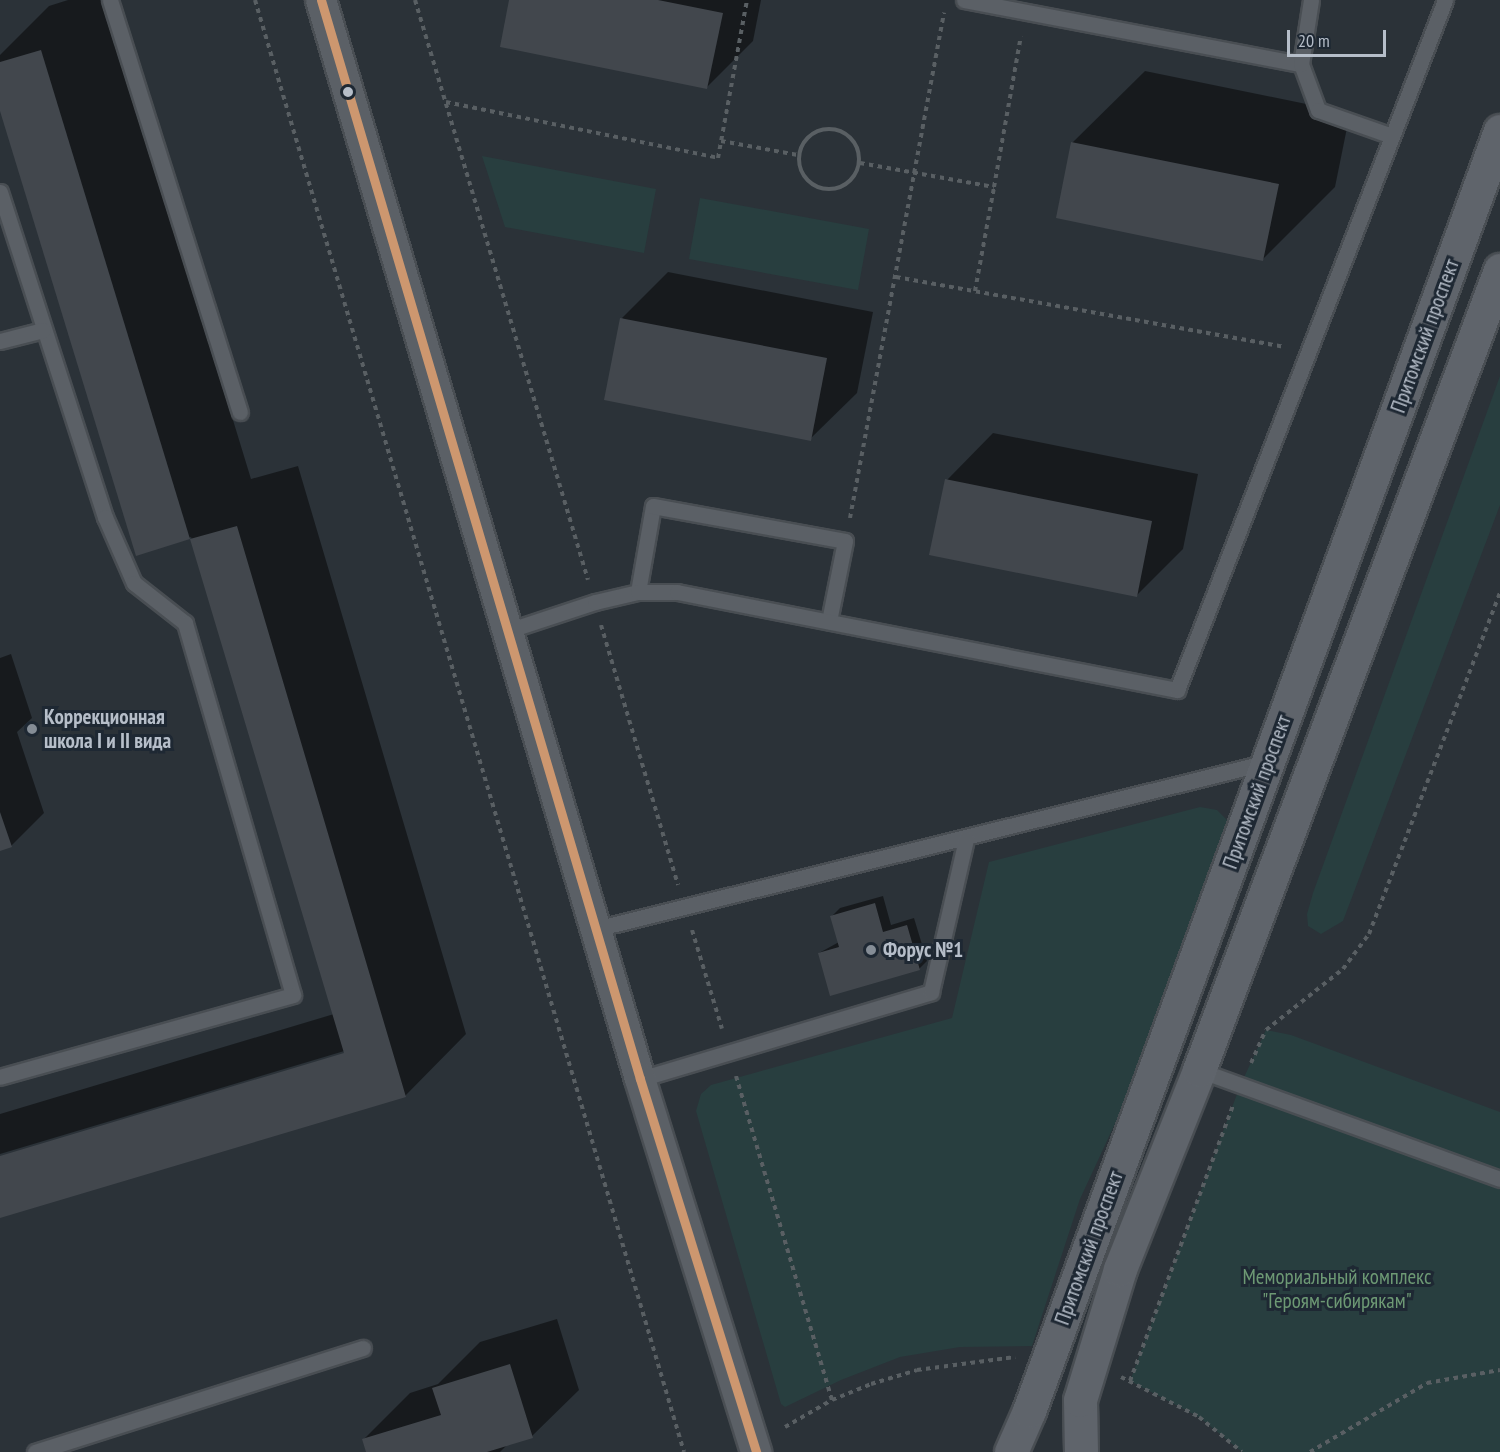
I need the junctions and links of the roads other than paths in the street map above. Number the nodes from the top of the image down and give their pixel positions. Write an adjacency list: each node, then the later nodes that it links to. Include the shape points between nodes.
1 (110, 0): 13 (lane)
2 (321, 0): 16 (street)
3 (964, 0): 6 (lane)
4 (1311, 0): 6 (lane)
5 (1444, 0): 8 (lane)
6 (1301, 64): 8 (lane, via 1318,110)
7 (1500, 131): 17 (main road, Притомский проспект)
8 (1392, 136): 15 (lane, via 1177,690)
9 (0, 192): 11 (lane)
10 (1500, 270): 20 (main road, Притомский проспект)
11 (43, 330): 12 (lane); 21 (lane, via 105,517 134,583 185,623 293,995)
12 (0, 341)
13 (240, 412)
14 (638, 592): 15 (lane, via 677,592); 15 (lane, via 653,506 845,541); 16 (lane)
15 (829, 621)
16 (507, 631): 19 (street)
17 (1268, 762): 18 (lane); 27 (main road, Притомский проспект)
18 (966, 839): 19 (lane); 22 (lane, via 931,992)
19 (596, 929): 22 (street)
20 (1199, 1070): 23 (lane); 28 (main road, Притомский проспект, via 1119,1269 1087,1368 1080,1400)
21 (0, 1077)
22 (640, 1079): 26 (street)
23 (1500, 1179)
24 (363, 1348): 25 (lane)
25 (35, 1452)
26 (756, 1452)
27 (1011, 1452)
28 (1081, 1452)

